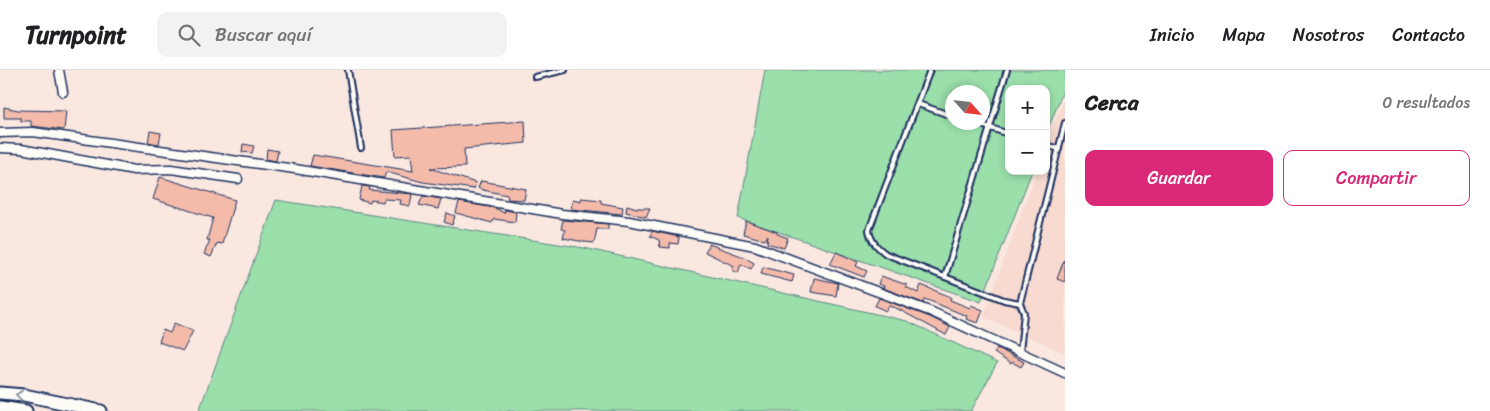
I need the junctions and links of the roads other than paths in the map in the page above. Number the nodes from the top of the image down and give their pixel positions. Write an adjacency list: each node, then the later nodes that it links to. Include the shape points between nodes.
1 (59, 70): 7 (street)
2 (348, 70): 18 (lane)
3 (565, 70): 6 (lane)
4 (930, 70): 8 (lane)
5 (1007, 70): 11 (lane)
6 (535, 76)
7 (63, 92)
8 (918, 104): 9 (lane); 21 (lane, via 870,230 874,243 886,254)
9 (945, 114)
10 (1065, 124): 19 (lane)
11 (990, 125)
12 (990, 128): 15 (lane)
13 (988, 130): 21 (lane)
14 (0, 133): 23 (street, via 33,132 296,169 562,214 629,221 755,246 932,312)
15 (1005, 133)
16 (1050, 146): 19 (lane)
17 (0, 148): 20 (street, via 134,170 171,169)
18 (361, 148)
19 (1059, 149): 22 (lane)
20 (238, 179)
21 (945, 277): 22 (lane)
22 (1020, 303): 23 (lane, via 1024,313)
23 (1020, 353): 24 (street)
24 (1065, 373)
25 (0, 392): 28 (street, one-way to 25)
26 (0, 407): 27 (street)
27 (26, 411)
28 (102, 411)

